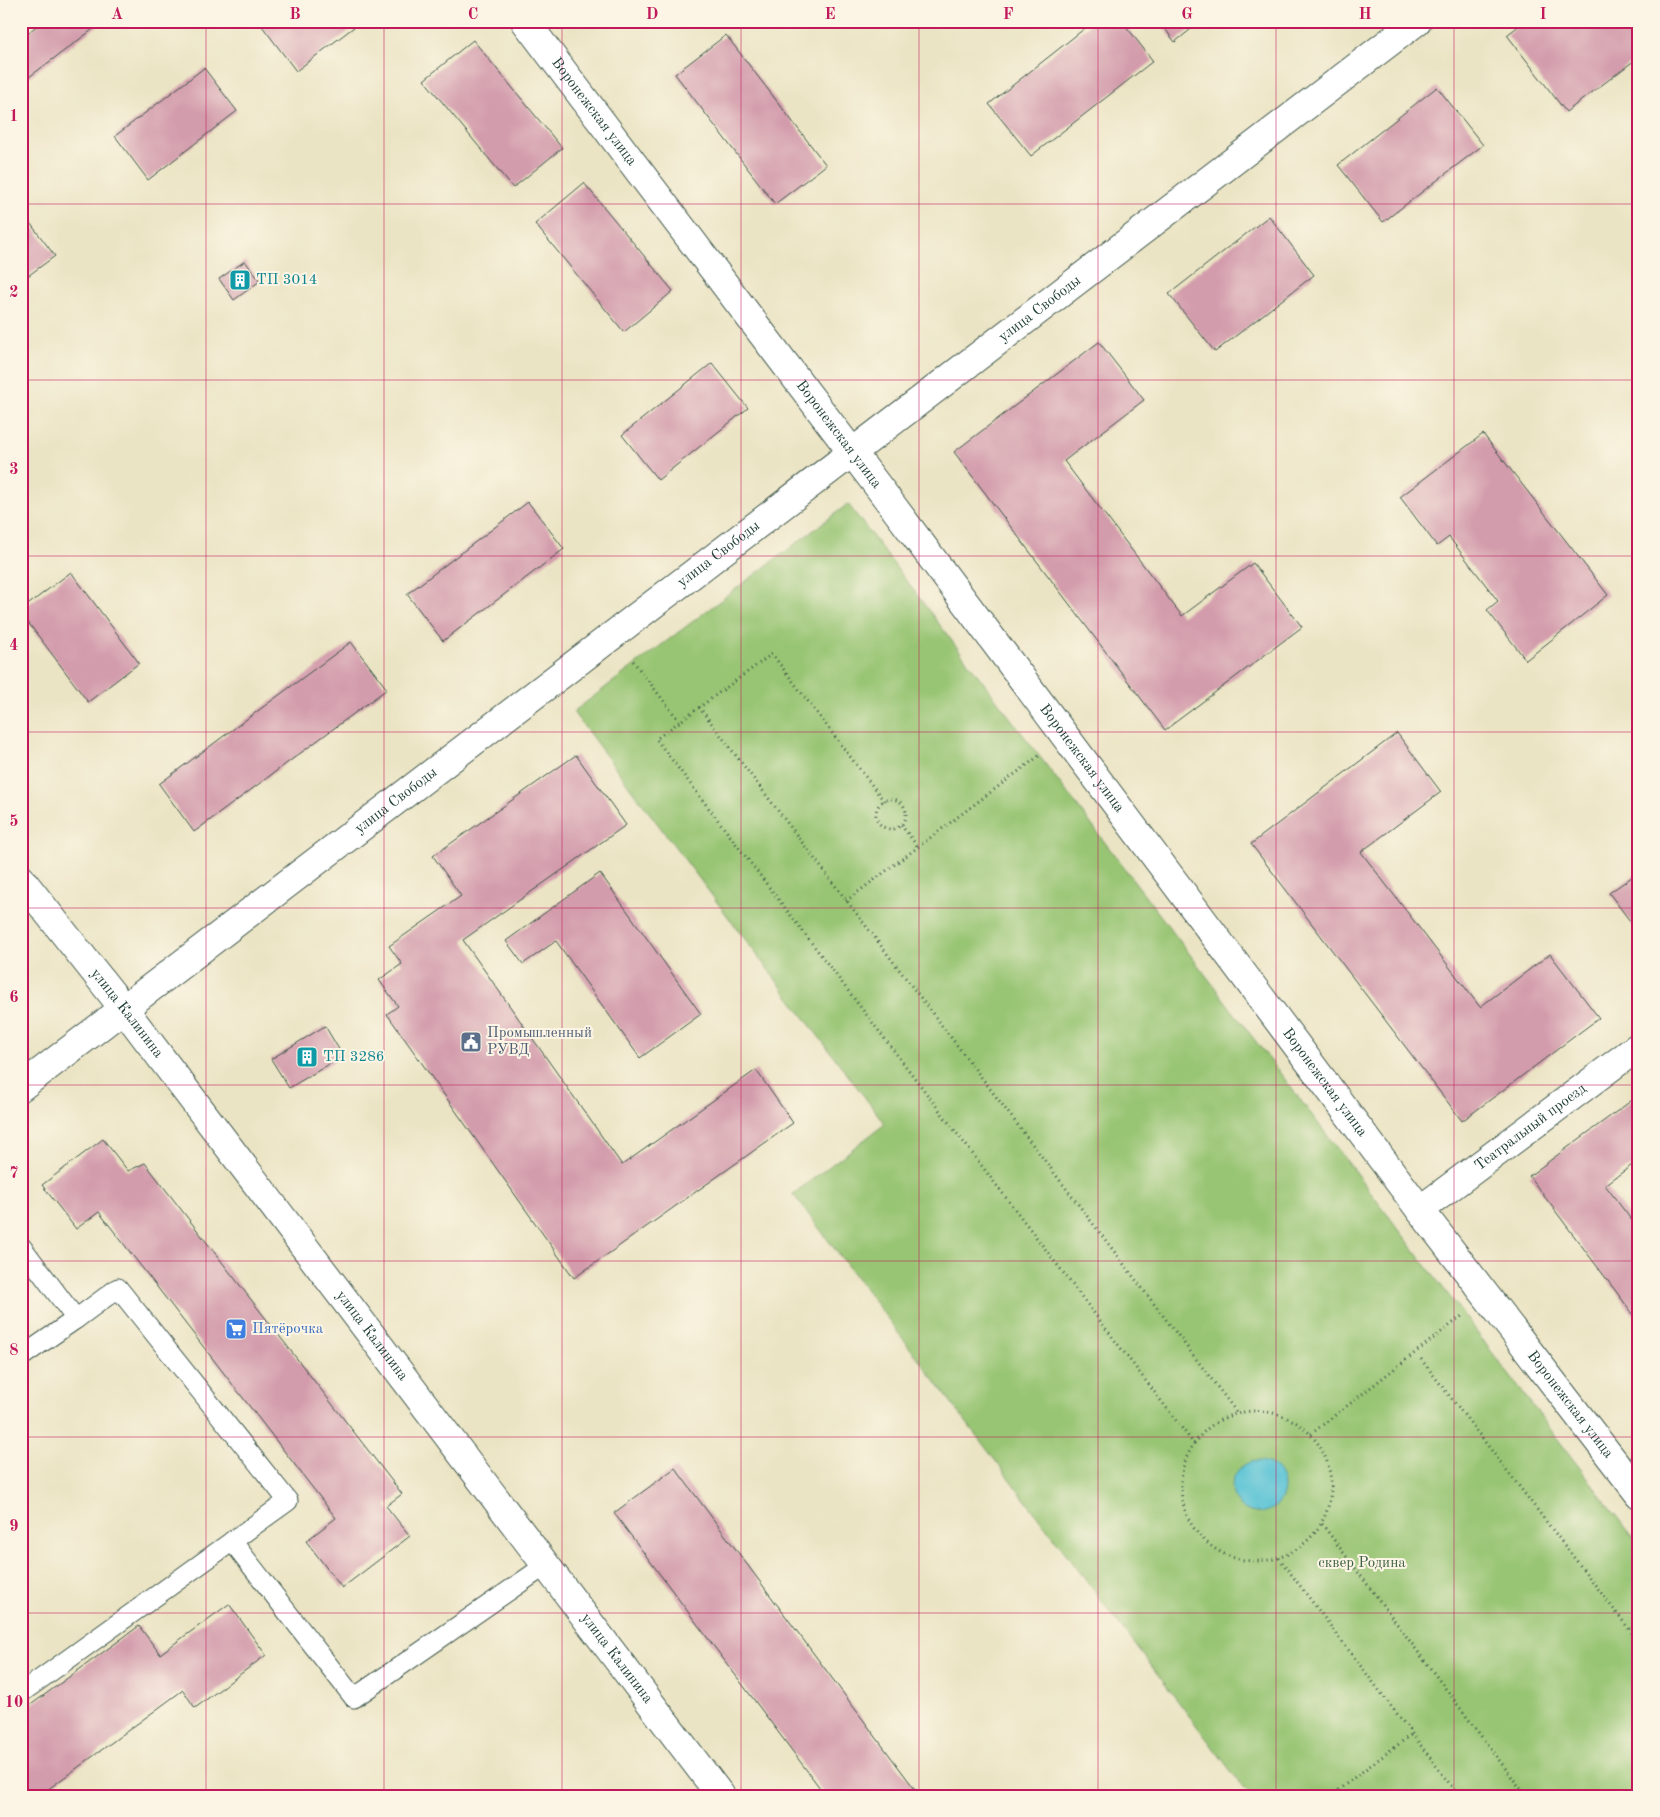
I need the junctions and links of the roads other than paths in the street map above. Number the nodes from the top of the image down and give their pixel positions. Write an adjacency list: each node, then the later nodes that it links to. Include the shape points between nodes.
1 (525, 21): 3 (street, Воронежская улица)
2 (1417, 21): 3 (street, улица Свободы)
3 (852, 453): 5 (street, улица Свободы); 8 (street, Воронежская улица)
4 (21, 879): 5 (street, улица Калинина)
5 (124, 1009): 7 (street, улица Свободы); 14 (street, улица Калинина)
6 (1639, 1046): 8 (street, Театральный проезд)
7 (21, 1087)
8 (1420, 1210): 12 (street, Воронежская улица)
9 (21, 1246): 10 (lane)
10 (76, 1318): 11 (lane); 13 (lane, via 118,1288 288,1501)
11 (21, 1357)
12 (1639, 1494)
13 (232, 1541): 14 (lane, via 354,1698); 15 (lane)
14 (546, 1564): 16 (street, улица Калинина)
15 (21, 1692)
16 (721, 1796)

